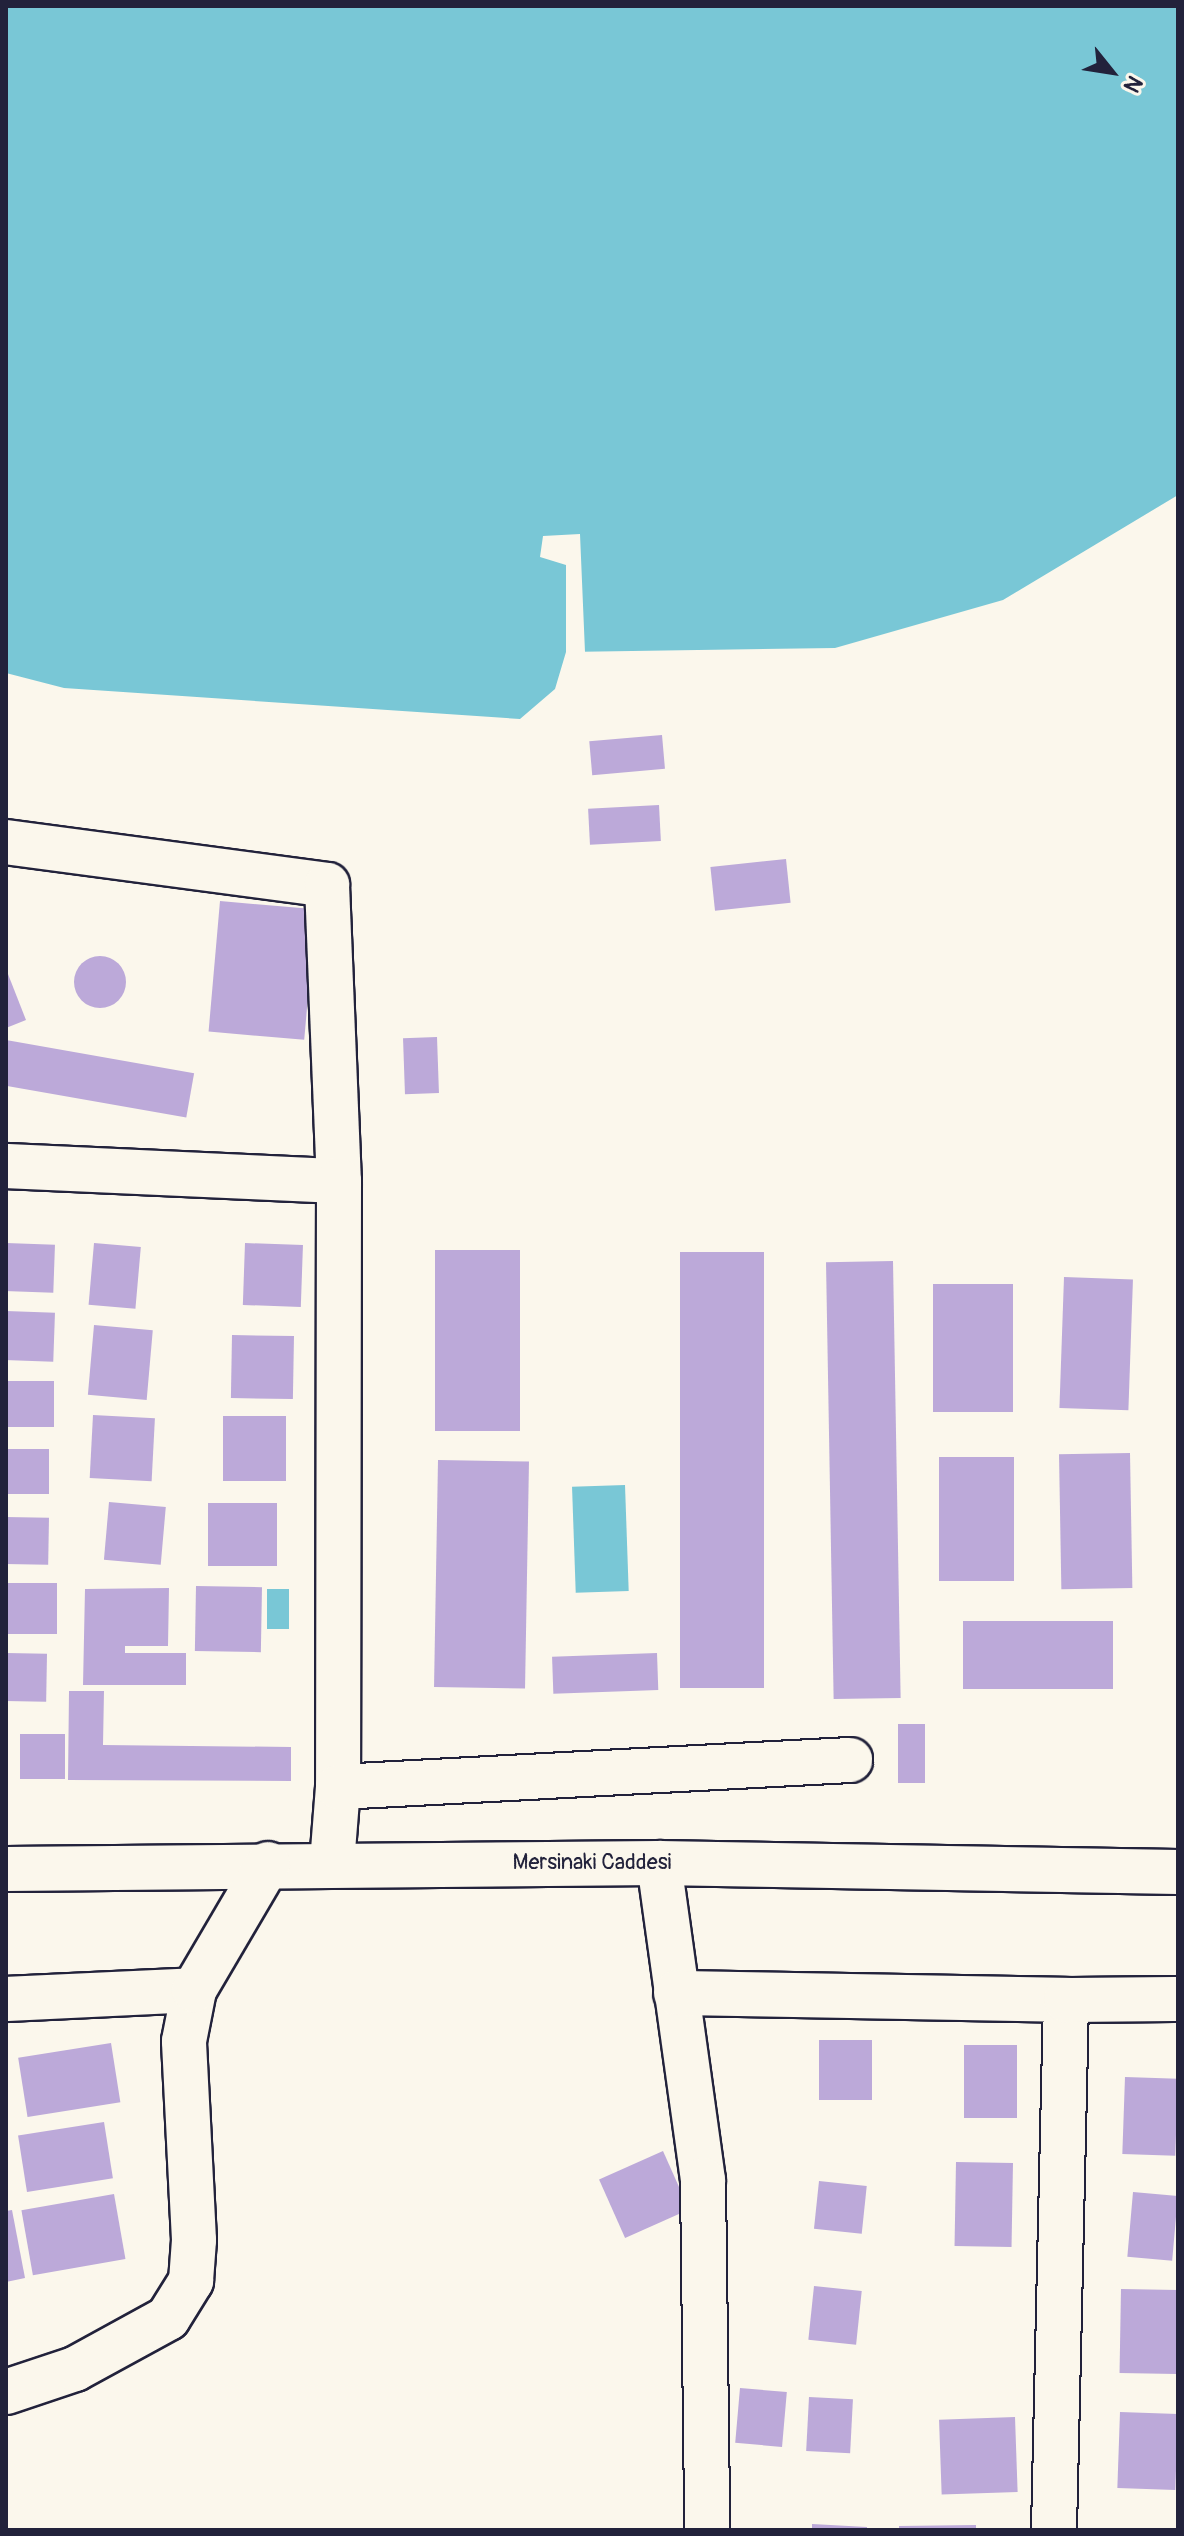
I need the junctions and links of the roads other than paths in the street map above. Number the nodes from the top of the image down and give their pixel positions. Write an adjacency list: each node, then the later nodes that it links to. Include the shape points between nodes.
1 (6, 842): 3 (street, via 327,885)
2 (6, 1166): 3 (street)
3 (339, 1181): 5 (street)
4 (850, 1760): 5 (street)
5 (338, 1787): 6 (street)
6 (332, 1863): 7 (street, Mersinaki Caddesi); 8 (street, Mersinaki Caddesi)
7 (659, 1863): 10 (street, Mersinaki Caddesi); 12 (street)
8 (268, 1864): 9 (street, Mersinaki Caddesi); 11 (street)
9 (6, 1869)
10 (1178, 1872)
11 (194, 1990): 13 (street); 16 (street, via 184,2041 194,2240 191,2281 168,2318 75,2369)
12 (676, 1993): 15 (street); 17 (street, via 703,2180)
13 (6, 1999)
14 (1178, 1999): 15 (street)
15 (1066, 2000): 18 (street)
16 (6, 2392)
17 (707, 2530)
18 (1054, 2530)

